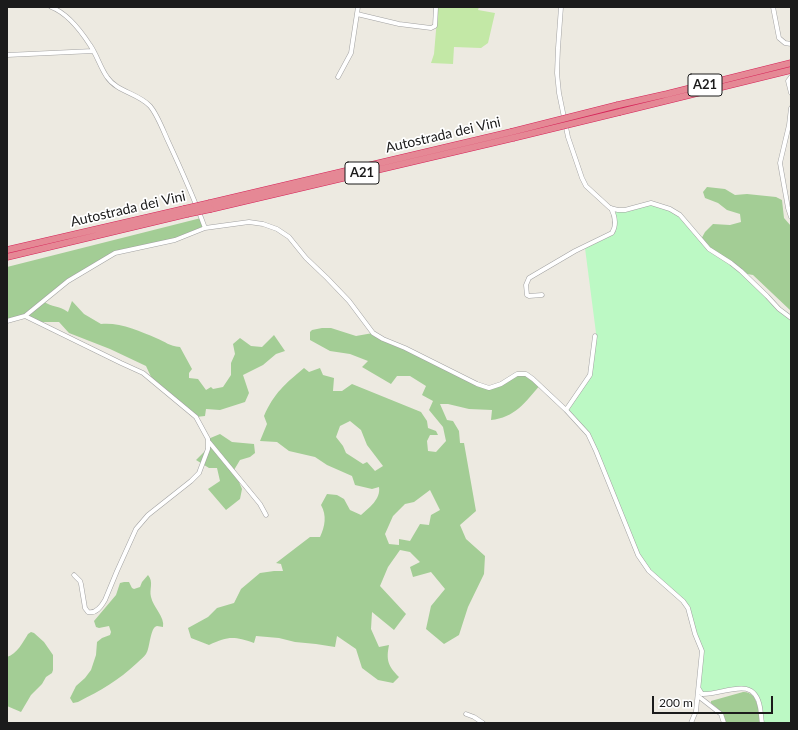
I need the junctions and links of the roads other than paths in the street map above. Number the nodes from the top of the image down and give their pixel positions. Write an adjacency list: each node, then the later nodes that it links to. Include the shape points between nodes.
1 (51, 7): 8 (street, via 69,19)
2 (358, 7): 6 (street)
3 (436, 7): 6 (street, via 432,28 399,24)
4 (561, 7): 17 (street, via 557,73 568,137 586,186)
5 (773, 7): 7 (street, via 779,38)
6 (357, 14): 12 (street, via 351,53)
7 (791, 44)
8 (93, 51): 9 (street); 20 (street, via 108,78 151,106 188,184)
9 (7, 55)
10 (791, 63): 16 (highway, Autostrada dei Vini / A21)
11 (791, 70): 16 (highway, Autostrada dei Vini / A21)
12 (338, 77)
13 (791, 77): 14 (street, via 788,81)
14 (791, 92)
15 (791, 108): 19 (street, via 780,163)
16 (619, 109): 18 (highway, Autostrada dei Vini / A21, bridge)
17 (610, 208): 23 (street, via 614,214 612,233 529,278 526,285 527,295); 25 (street, via 625,210 651,203 680,215 709,249 731,263)
18 (185, 212): 21 (highway, Autostrada dei Vini / A21); 22 (highway, Autostrada dei Vini / A21)
19 (791, 217)
20 (205, 228): 24 (street, via 175,240 115,253 68,281); 28 (street, via 249,222 277,229 289,237 349,301 373,333 490,388 517,374 526,374)
21 (7, 250)
22 (7, 256)
23 (542, 295)
24 (25, 316): 26 (street); 29 (street, via 152,379 196,417)
25 (791, 318)
26 (7, 321)
27 (595, 336): 28 (street, via 590,375)
28 (566, 410): 32 (street, via 591,440 638,555 649,571 684,601 688,608 702,651)
29 (208, 441): 30 (street, via 260,504); 31 (street, via 209,446 199,473 148,515 136,529 105,600 94,612 88,612 85,608 81,584)
30 (266, 515)
31 (74, 575)
32 (699, 689): 33 (street); 38 (street, via 702,694 708,694 747,688 754,692 758,699)
33 (698, 696): 36 (street); 37 (street, via 721,714)
34 (466, 714): 35 (street)
35 (483, 723)
36 (691, 723)
37 (724, 723)
38 (762, 723)

